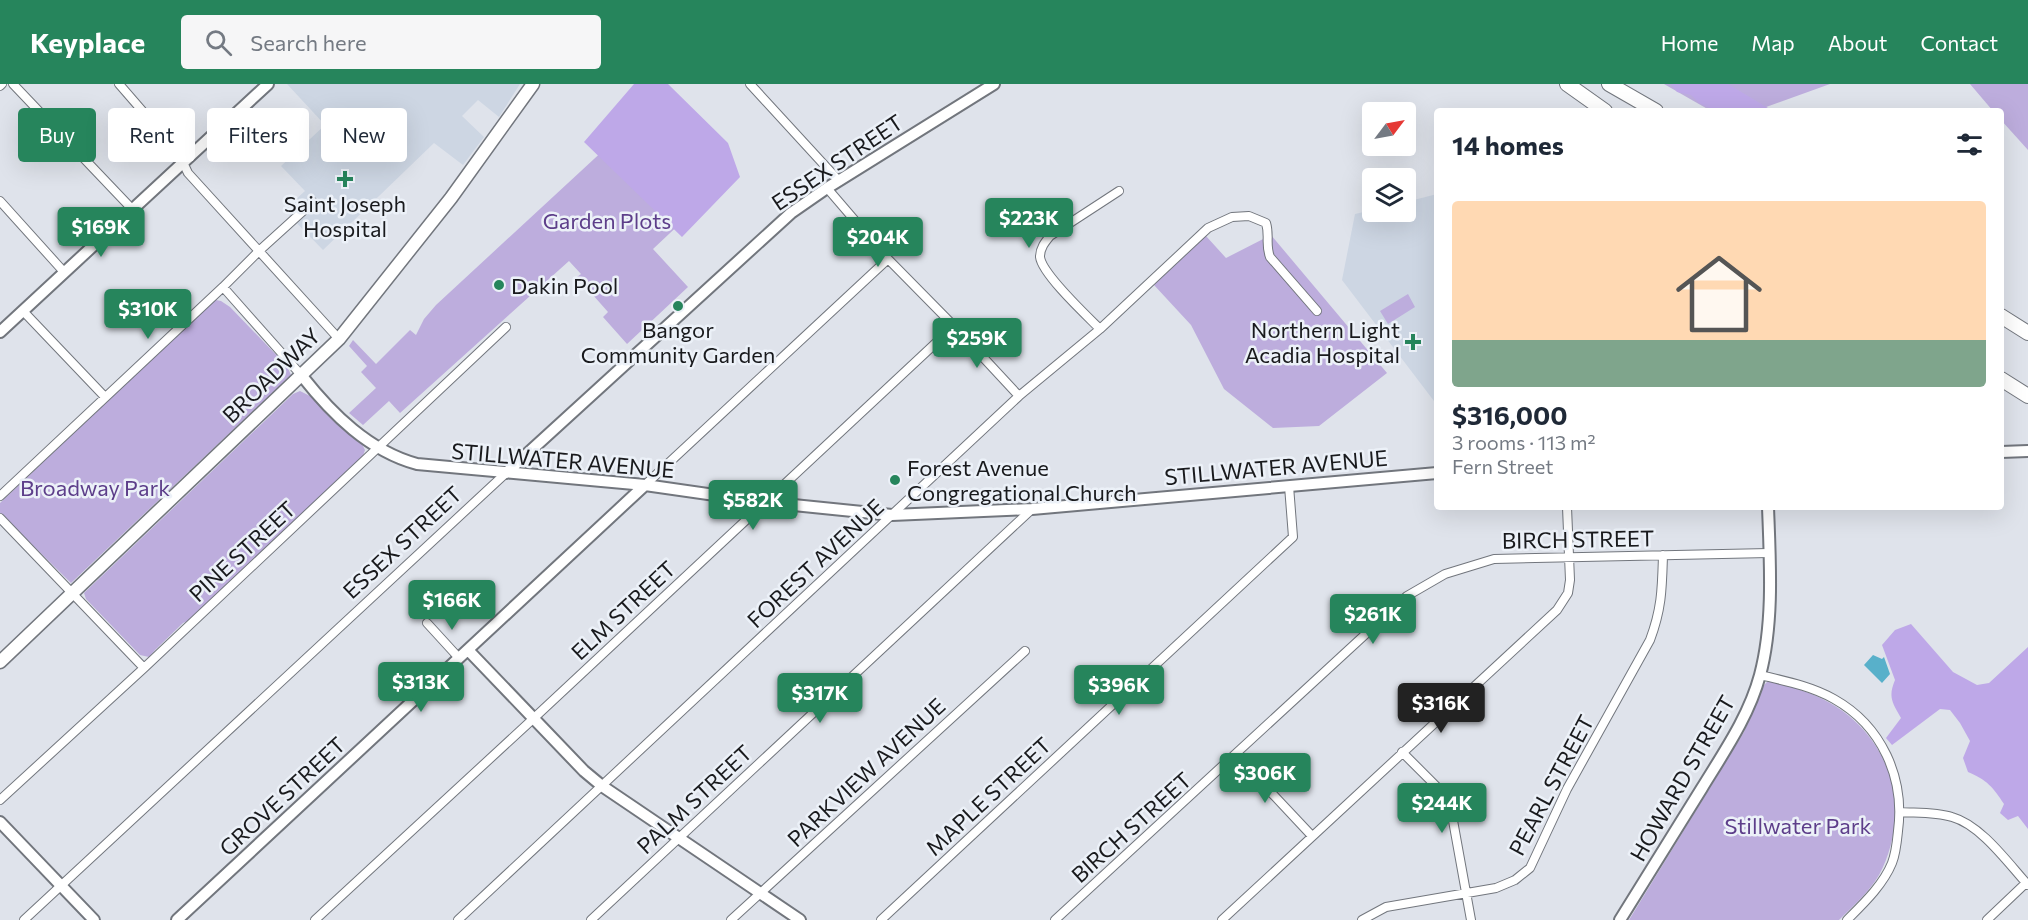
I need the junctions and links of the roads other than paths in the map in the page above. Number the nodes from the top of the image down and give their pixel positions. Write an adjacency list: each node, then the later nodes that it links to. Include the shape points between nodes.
1 (13, 84): 19 (street)
2 (268, 84): 12 (street)
3 (532, 84): 32 (main road, BROADWAY, via 451,198)
4 (750, 84): 14 (street)
5 (994, 84): 14 (street, ESSEX STREET)
6 (1567, 84): 10 (highway)
7 (1609, 84): 11 (highway)
8 (125, 86): 9 (street)
9 (143, 108)
10 (1601, 108)
11 (1651, 108)
12 (195, 151)
13 (183, 162): 19 (street); 20 (street, via 188,173)
14 (839, 180): 15 (street, ESSEX STREET)
15 (827, 188): 21 (street); 42 (street, ESSEX STREET, via 791,213)
16 (1119, 191): 30 (street, via 1050,236 1040,257 1045,271)
17 (0, 201): 22 (street)
18 (313, 202): 20 (street)
19 (133, 210): 22 (street)
20 (260, 250): 23 (street); 32 (street)
21 (888, 259): 28 (street); 43 (street, GROVE STREET)
22 (64, 272): 24 (street)
23 (223, 287): 33 (street, STILLWATER AVENUE); 37 (street)
24 (23, 311): 27 (street); 37 (street)
25 (1317, 311): 30 (street, FOREST AVENUE, via 1270,257 1266,223 1249,216 1232,217 1208,228)
26 (2004, 318): 31 (highway)
27 (2, 325)
28 (954, 326): 36 (street); 46 (street, ELM STREET)
29 (506, 327): 38 (street, PINE STREET)
30 (1100, 329): 36 (street, FOREST AVENUE)
31 (2028, 333)
32 (339, 339): 33 (main road, BROADWAY)
33 (302, 376): 38 (street, STILLWATER AVENUE, via 353,431); 55 (main road, BROADWAY)
34 (2004, 381): 35 (highway)
35 (2024, 394)
36 (1019, 396): 50 (street, FOREST AVENUE)
37 (105, 397): 45 (street)
38 (377, 448): 42 (street, STILLWATER AVENUE, via 417,464); 60 (street, PINE STREET)
39 (2028, 451): 40 (street)
40 (2004, 452)
41 (1434, 472): 44 (street, STILLWATER AVENUE)
42 (506, 473): 43 (street, STILLWATER AVENUE); 72 (street, ESSEX STREET)
43 (645, 485): 46 (street, STILLWATER AVENUE); 58 (street, GROVE STREET)
44 (1289, 486): 47 (street, STILLWATER AVENUE); 83 (street, MAPLE STREET, via 1293,537)
45 (0, 496)
46 (764, 502): 50 (street, STILLWATER AVENUE); 62 (street, ELM STREET)
47 (1032, 509): 50 (street, STILLWATER AVENUE); 70 (street, PALM STREET)
48 (1567, 510): 54 (street)
49 (1768, 510): 52 (street, HOWARD STREET)
50 (892, 515): 65 (street, FOREST AVENUE)
51 (0, 518): 55 (street)
52 (1769, 553): 53 (street, BIRCH STREET); 61 (street, HOWARD STREET, via 1771,589)
53 (1663, 555): 54 (street, BIRCH STREET); 74 (street, PEARL STREET, via 1659,617 1650,640 1567,789 1530,868 1515,880)
54 (1569, 556): 63 (street, via 1568,593 1557,610); 64 (street, BIRCH STREET, via 1494,559 1445,574 1411,594)
55 (73, 592): 59 (main road, BROADWAY); 60 (street)
56 (427, 623): 58 (street)
57 (1025, 651): 73 (street, PARKVIEW AVENUE)
58 (464, 654): 62 (street); 77 (street, GROVE STREET)
59 (0, 662)
60 (144, 668): 66 (street, PINE STREET)
61 (1760, 675): 67 (street, via 1812,688 1850,709 1884,748 1898,783); 88 (street, HOWARD STREET, via 1733,738)
62 (534, 718): 65 (street); 78 (street, ELM STREET)
63 (1402, 752): 69 (street); 74 (street, via 1436,786 1452,815)
64 (1236, 755): 69 (street); 84 (street, BIRCH STREET)
65 (602, 786): 70 (street); 79 (street, FOREST AVENUE)
66 (0, 800)
67 (1900, 812): 71 (street, via 1940,814 1966,822); 89 (street, via 1893,861 1875,891)
68 (0, 822): 72 (street)
69 (1312, 836): 85 (street)
70 (678, 838): 73 (street); 80 (street, PALM STREET)
71 (2027, 884): 90 (street)
72 (61, 885): 75 (street, ESSEX STREET); 76 (street)
73 (761, 893): 81 (street, PARKVIEW AVENUE); 82 (street)
74 (1467, 895): 86 (street, PEARL STREET, via 1415,900 1386,907); 87 (street)
75 (24, 920)
76 (94, 920)
77 (177, 920)
78 (315, 920)
79 (458, 920)
80 (591, 920)
81 (731, 920)
82 (800, 920)
83 (881, 920)
84 (1055, 920)
85 (1222, 920)
86 (1362, 920)
87 (1471, 920)
88 (1620, 920)
89 (1847, 920)
90 (1987, 920)

